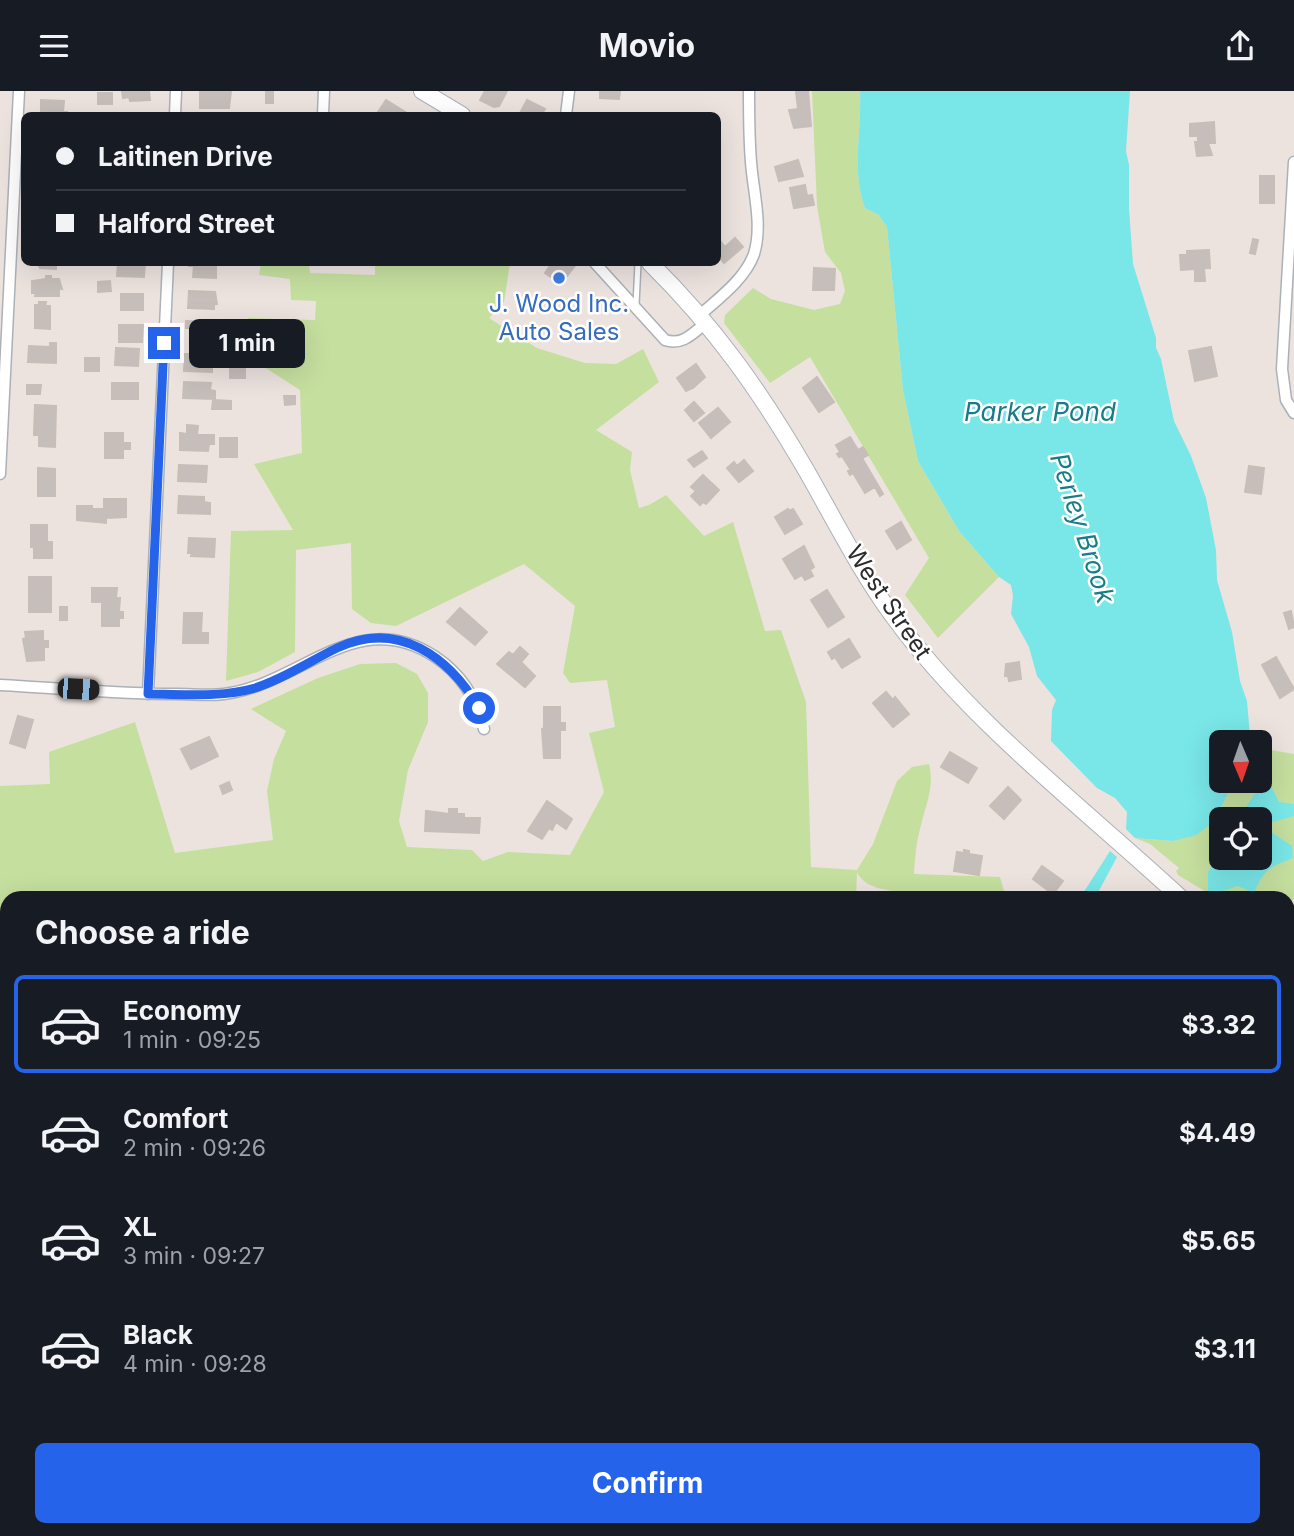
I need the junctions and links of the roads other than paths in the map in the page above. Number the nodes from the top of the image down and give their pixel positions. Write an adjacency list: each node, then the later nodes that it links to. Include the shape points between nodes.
1 (19, 91): 19 (street)
2 (176, 91): 7 (street)
3 (324, 91): 8 (street)
4 (422, 91): 9 (main road)
5 (569, 91): 10 (street)
6 (749, 91): 17 (street, via 756,245 741,275)
7 (175, 112)
8 (323, 112)
9 (456, 112)
10 (566, 112)
11 (1294, 162): 18 (street, via 1282,355 1284,390)
12 (168, 266): 21 (street)
13 (598, 266): 16 (street)
14 (638, 266): 16 (lane)
15 (653, 266): 17 (main road, West Street)
16 (636, 308): 17 (street, via 668,341 683,340)
17 (703, 318): 23 (main road, West Street, via 755,387 881,599 921,652 962,700)
18 (1294, 413)
19 (0, 474)
20 (0, 685): 21 (street)
21 (148, 694): 22 (street, via 240,691 356,641 399,640 421,647 457,676 479,708)
22 (484, 729)
23 (1173, 891)

